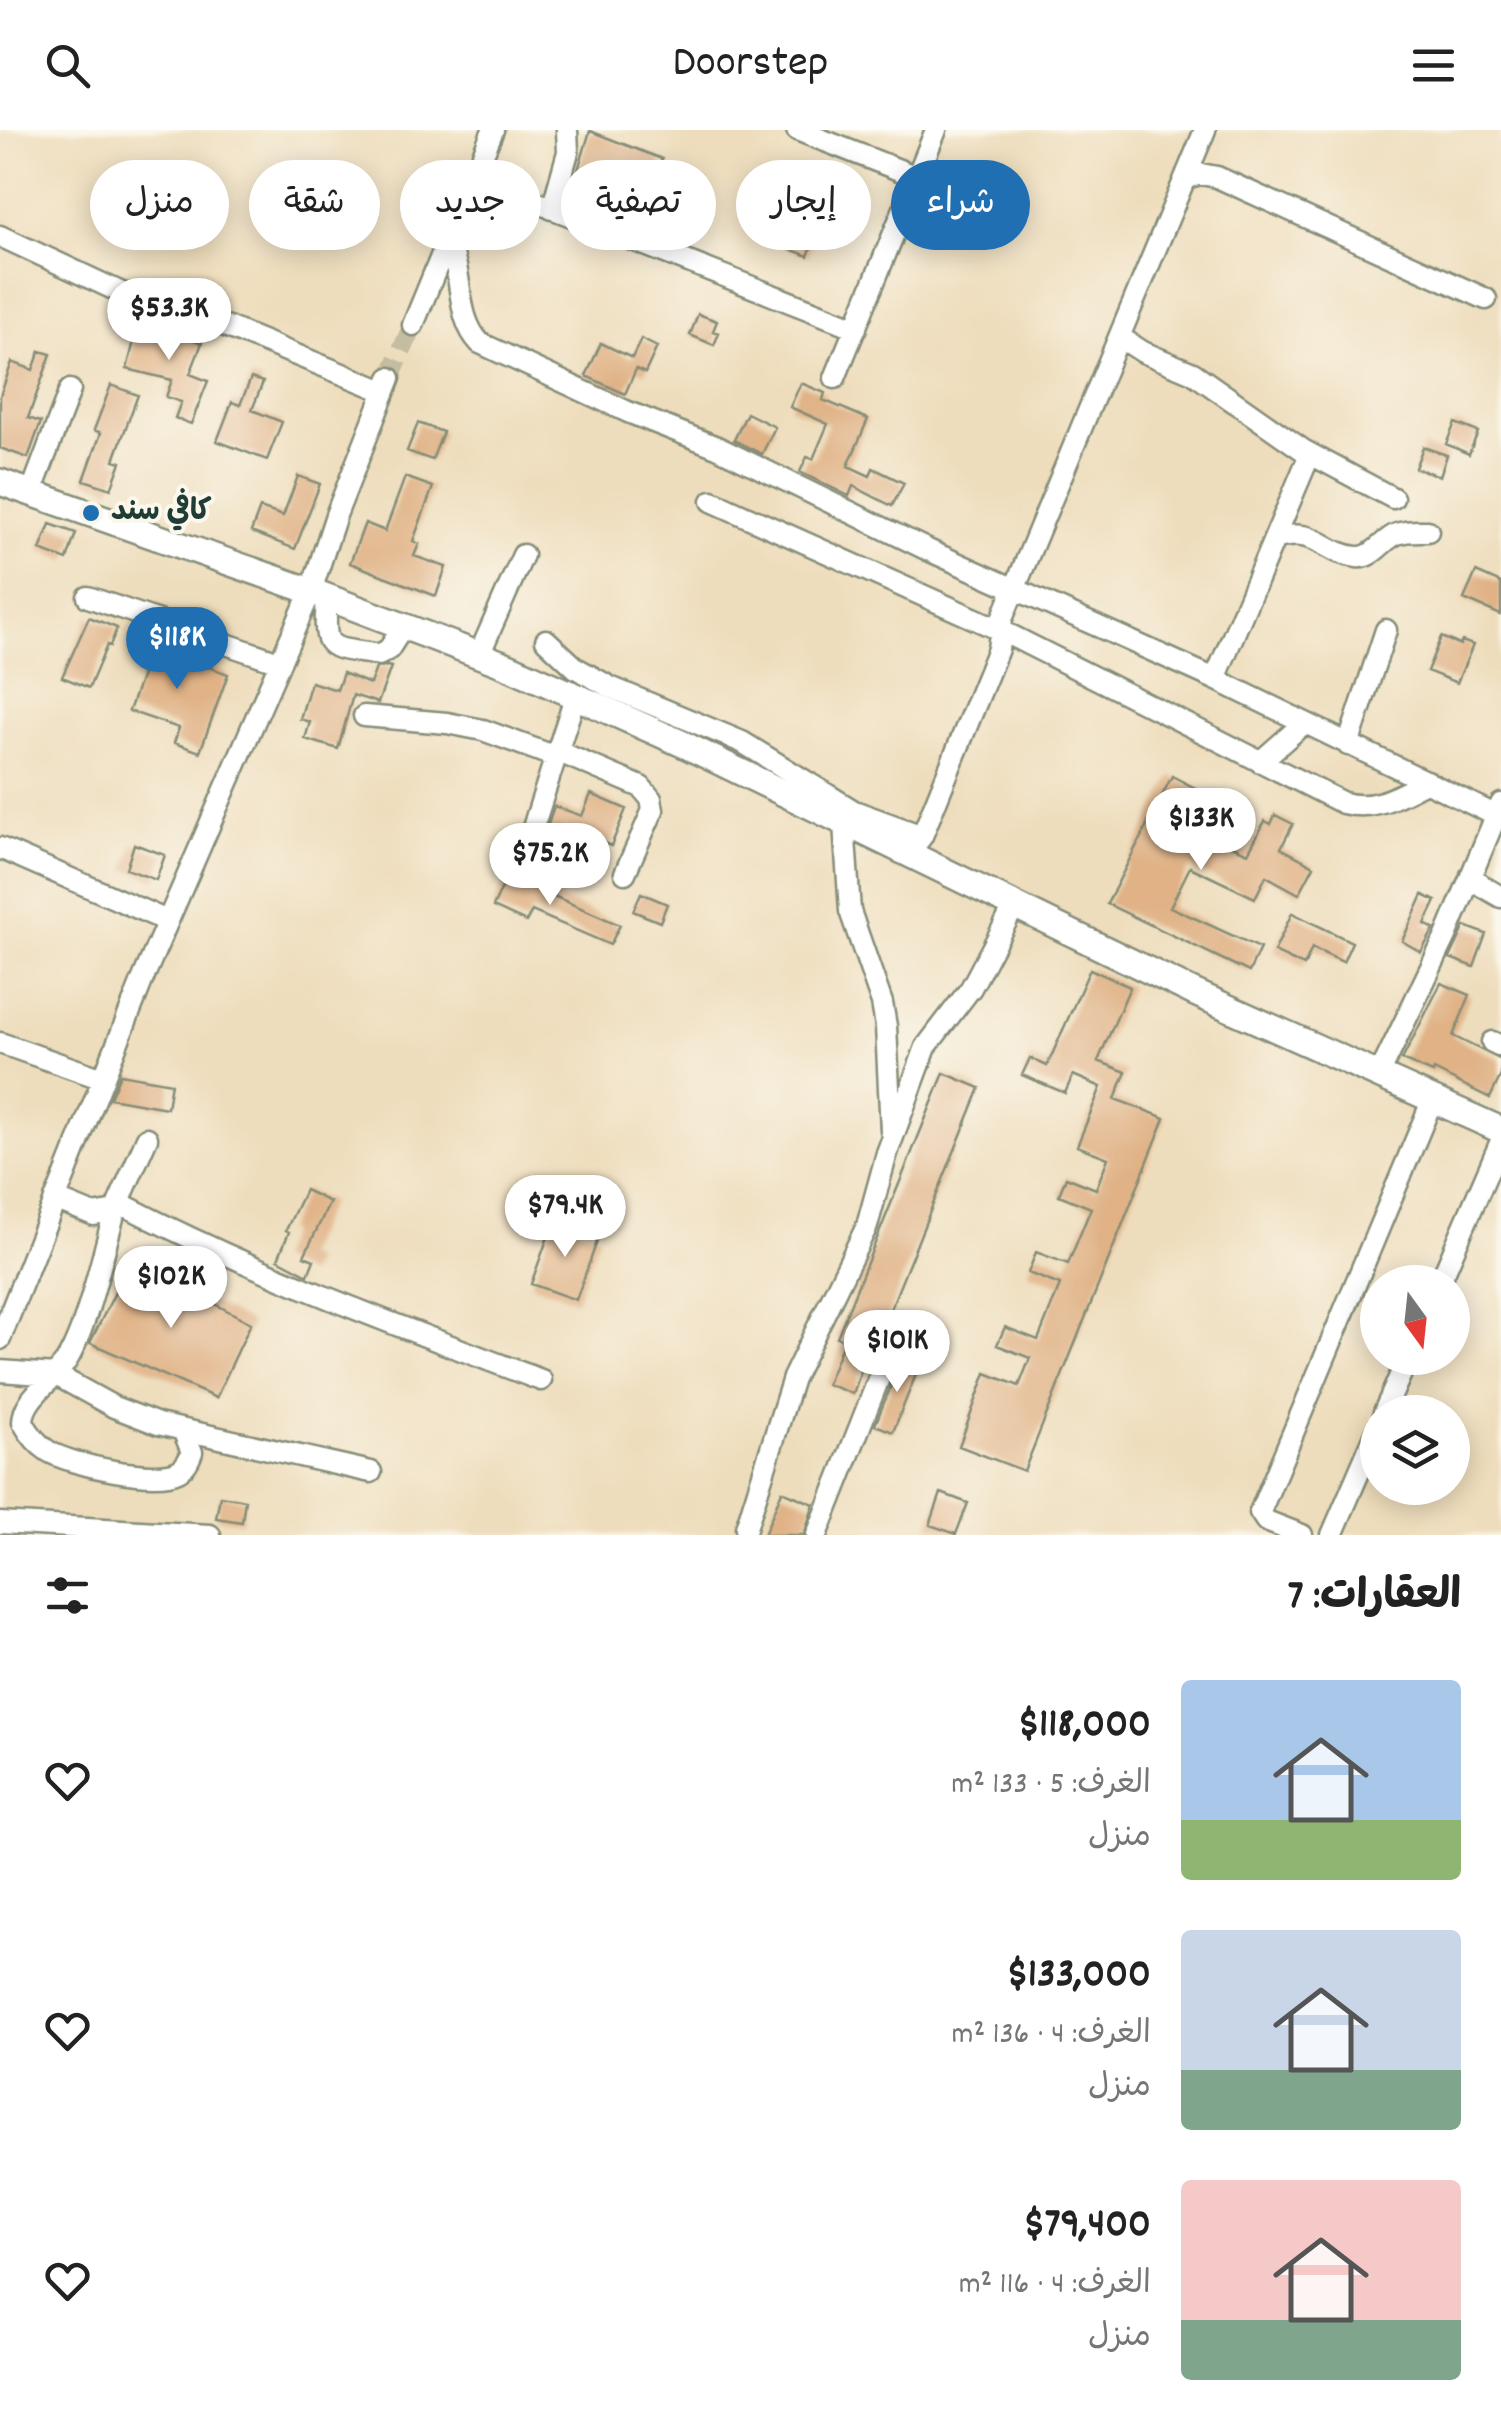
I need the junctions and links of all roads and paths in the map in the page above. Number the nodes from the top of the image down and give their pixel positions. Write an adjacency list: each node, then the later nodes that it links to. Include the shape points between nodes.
1 (494, 130): 6 (street)
2 (568, 130): 11 (street)
3 (797, 130): 8 (street)
4 (936, 130): 7 (street)
5 (1205, 130): 9 (street)
6 (483, 160)
7 (924, 160)
8 (891, 167)
9 (1186, 178): 16 (street, via 1217,177); 19 (street)
10 (541, 205): 11 (street)
11 (552, 209): 18 (street)
12 (0, 236): 31 (street, via 122,293 387,384)
13 (891, 241): 18 (street)
14 (443, 250): 17 (street)
15 (452, 250): 30 (street, via 464,318 480,342 717,447)
16 (1486, 299)
17 (414, 324)
18 (856, 328): 20 (street)
19 (1121, 338): 22 (street, via 1193,372); 30 (street)
20 (836, 378)
21 (70, 390): 24 (street)
22 (1310, 454): 25 (street); 28 (street)
23 (0, 482): 24 (main road)
24 (31, 493): 31 (main road)
25 (1392, 498)
26 (712, 501): 34 (street)
27 (1428, 531): 28 (street, via 1397,534 1363,557 1306,535)
28 (1274, 539): 39 (street)
29 (523, 556): 37 (street)
30 (1016, 592): 34 (street); 39 (street)
31 (319, 594): 33 (main road); 33 (street, via 333,647 378,655); 38 (street)
32 (88, 597): 38 (street)
33 (403, 627): 37 (main road)
34 (1000, 630): 45 (street); 49 (street, via 998,649)
35 (1386, 630): 43 (street)
36 (546, 640): 49 (street, via 576,668 742,742)
37 (479, 656): 40 (main road)
38 (279, 662): 56 (street)
39 (1215, 678): 42 (street)
40 (576, 697): 44 (street); 48 (main road)
41 (364, 716): 44 (street, via 483,730)
42 (1303, 724): 43 (street); 45 (street)
43 (1348, 745): 46 (street)
44 (556, 754): 50 (street); 52 (street, via 641,787 651,799 653,810)
45 (1260, 762): 46 (street, via 1360,807 1387,802)
46 (1427, 781): 47 (street)
47 (1500, 812): 53 (street)
48 (844, 824): 49 (main road); 63 (street, via 850,911 886,1026)
49 (915, 845): 55 (main road)
50 (527, 846)
51 (0, 848): 56 (street)
52 (625, 874)
53 (1472, 875): 54 (street); 58 (street)
54 (1501, 897)
55 (1015, 905): 58 (main road); 63 (street, via 971,988 926,1047)
56 (167, 921): 59 (street)
57 (0, 1043): 59 (street)
58 (1379, 1076): 60 (main road)
59 (103, 1078): 65 (street)
60 (1432, 1101): 61 (main road); 80 (street, via 1260,1512)
61 (1501, 1130)
62 (146, 1138): 66 (street)
63 (892, 1141): 77 (street, via 867,1226 794,1378)
64 (1501, 1141): 67 (street)
65 (55, 1199): 66 (street, via 94,1216); 68 (street)
66 (118, 1207): 71 (street, via 80,1328); 72 (street, via 276,1279)
67 (1447, 1265)
68 (0, 1339)
69 (883, 1368): 79 (street)
70 (0, 1371): 71 (street)
71 (56, 1375): 73 (street, via 139,1418); 73 (street, via 29,1402 23,1422 31,1437 64,1459 178,1471 192,1452)
72 (541, 1380)
73 (183, 1430): 75 (street)
74 (1360, 1470): 81 (street)
75 (371, 1472)
76 (0, 1523): 78 (street)
77 (746, 1528)
78 (210, 1535)
79 (817, 1535)
80 (1302, 1535)
81 (1332, 1535)

